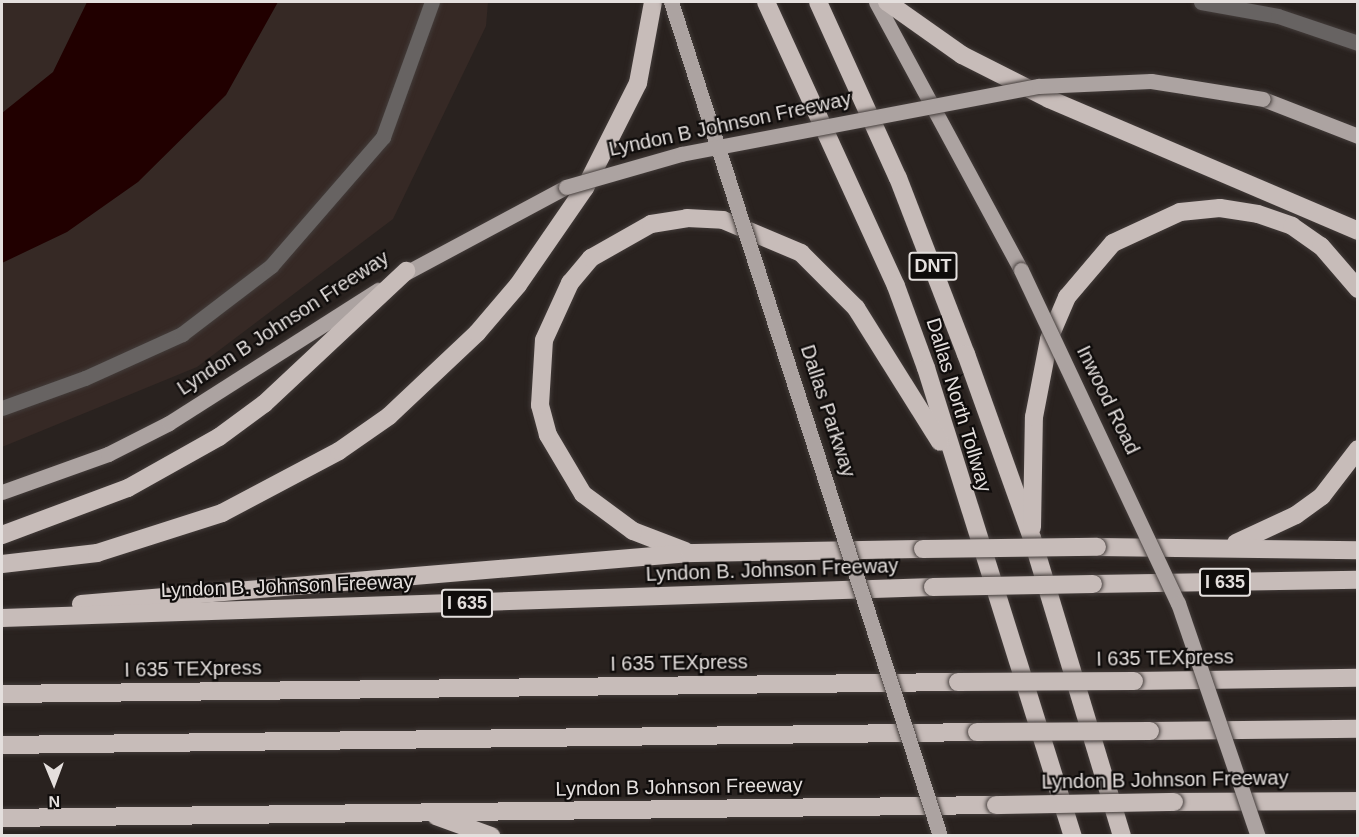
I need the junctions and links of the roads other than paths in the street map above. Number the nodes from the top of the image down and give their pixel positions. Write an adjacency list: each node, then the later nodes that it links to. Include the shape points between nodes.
1 (432, 2): 16 (lane, via 383,138 271,266 182,333 85,378)
2 (653, 2): 25 (highway, via 638,83 585,188 484,325 389,416 339,451 222,513 97,553)
3 (671, 2): 12 (main road, Dallas Parkway, bridge)
4 (766, 2): 18 (highway, Dallas North Tollway / DNT, via 896,286)
5 (818, 2): 21 (highway, Dallas North Tollway / DNT, via 932,263)
6 (876, 2): 10 (main road, Inwood Road)
7 (887, 2): 13 (highway, via 962,55 1049,99)
8 (1201, 2): 9 (lane, via 1278,16)
9 (1358, 43)
10 (931, 109): 11 (main road, Lyndon B Johnson Freeway, bridge, via 1039,86 1100,81 1207,87 1263,99); 12 (main road, Lyndon B Johnson Freeway, bridge); 40 (main road, Inwood Road, bridge, via 1015,258 1131,496 1199,657)
11 (1358, 136)
12 (721, 147): 14 (main road, Lyndon B Johnson Freeway, bridge, via 566,188); 37 (main road, Dallas Parkway, bridge)
13 (1358, 231)
14 (409, 270): 19 (main road, Lyndon B Johnson Freeway, via 169,423 108,454); 20 (highway, via 264,404 219,437 118,492)
15 (1358, 289): 21 (highway, via 1321,246 1292,226 1258,214 1220,208 1180,212 1113,243 1067,297 1049,339 1034,417)
16 (2, 408)
17 (1358, 449): 22 (highway, via 1322,496 1296,515)
18 (952, 461): 24 (highway, via 856,308 801,253 723,220 687,218 651,225 591,258 570,283 544,340 540,405 548,435 583,494 633,531); 38 (highway, Dallas North Tollway / DNT)
19 (2, 492)
20 (2, 535)
21 (1032, 538): 39 (highway, Dallas North Tollway / DNT)
22 (1231, 545): 23 (highway); 24 (highway, bridge)
23 (1358, 550)
24 (690, 552): 27 (highway)
25 (2, 564)
26 (1358, 580): 28 (highway, Lyndon B. Johnson Freeway / I 635, bridge, via 933,587)
27 (2, 611)
28 (2, 618)
29 (1358, 678): 30 (highway, I 635 TEXpress, bridge)
30 (2, 694)
31 (1358, 729): 32 (highway, bridge)
32 (2, 745)
33 (1358, 801): 34 (highway, Lyndon B Johnson Freeway, bridge)
34 (426, 812): 35 (highway, Lyndon B Johnson Freeway); 36 (highway)
35 (2, 818)
36 (490, 836)
37 (940, 836)
38 (1074, 836)
39 (1122, 836)
40 (1258, 836)

